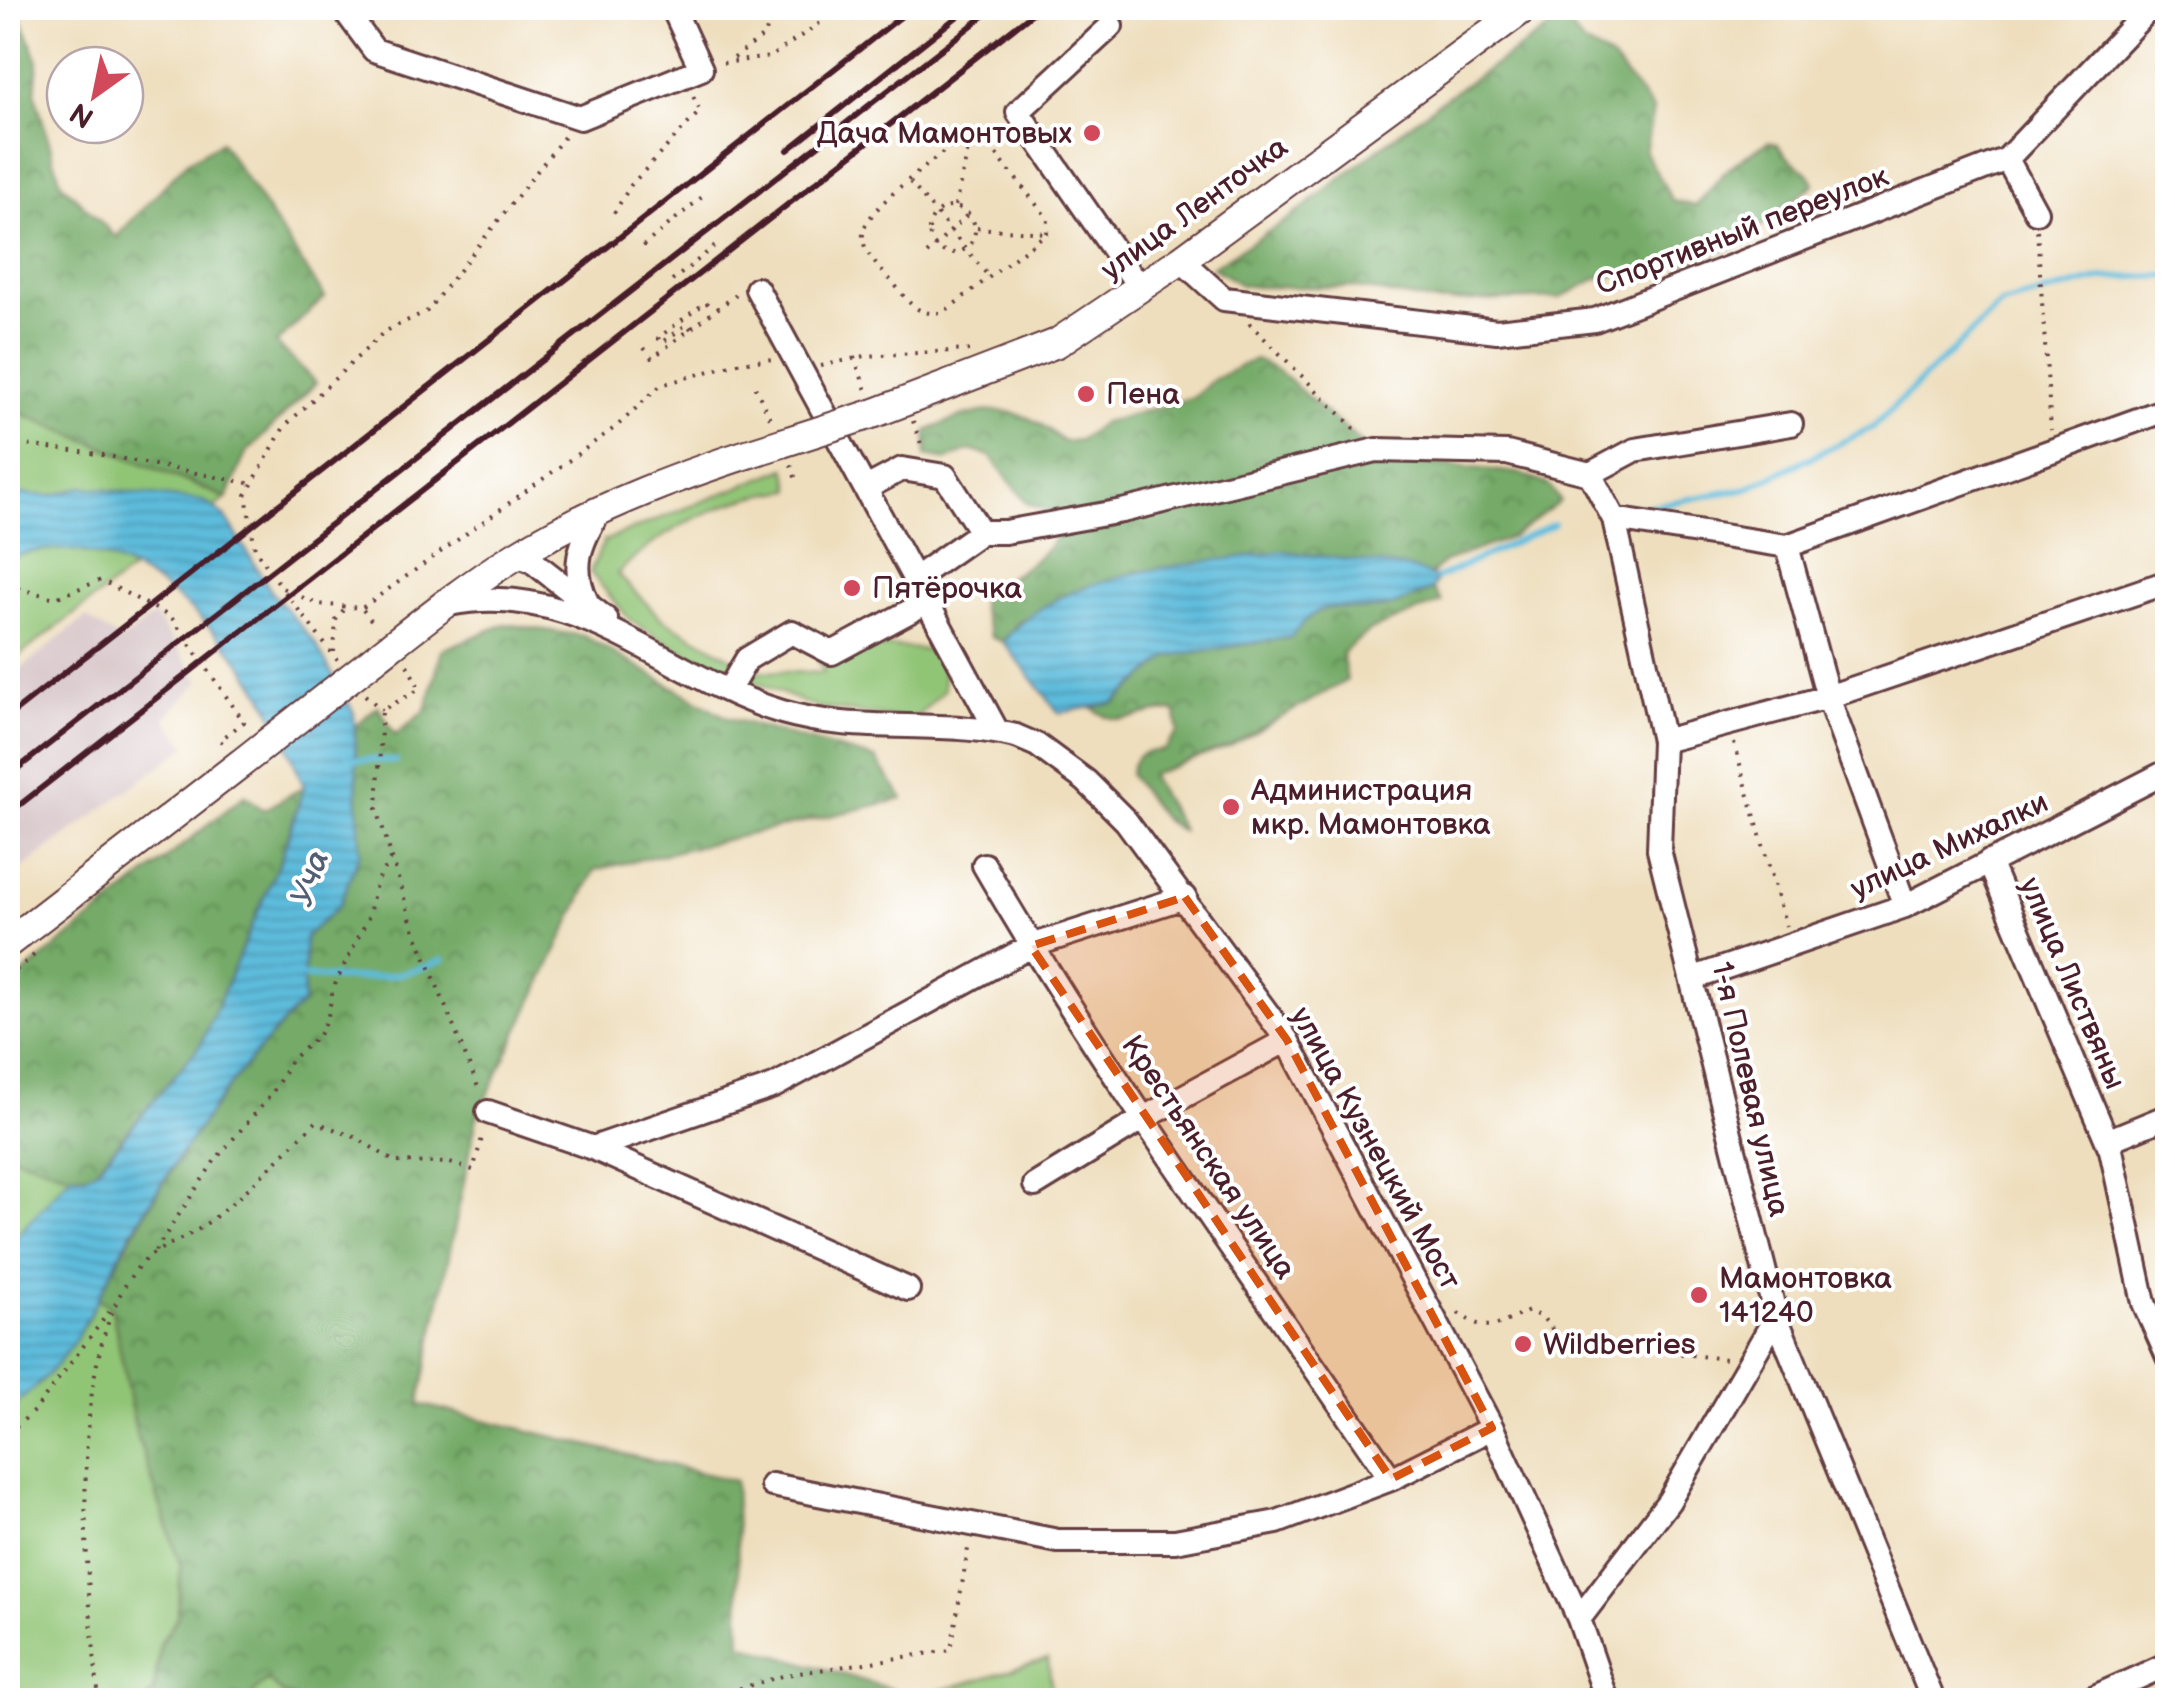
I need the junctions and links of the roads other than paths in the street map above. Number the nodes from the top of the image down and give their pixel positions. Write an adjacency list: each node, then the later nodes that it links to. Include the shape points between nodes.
1 (343, 8): 2 (street, via 374,50 580,118 692,72)
2 (672, 8)
3 (1524, 8): 8 (main road, улица Ленточка)
4 (2150, 8): 6 (street, Спортивный переулок)
5 (1111, 26): 9 (street, via 1018,112)
6 (2007, 158): 7 (street); 8 (street, Спортивный переулок, via 1595,320 1497,331 1224,299)
7 (2036, 212)
8 (1181, 260): 9 (main road, улица Ленточка)
9 (1140, 288): 15 (main road, улица Ленточка, bridge, via 1057,343 875,413 706,466)
10 (757, 289): 14 (street)
11 (2168, 408): 18 (street)
12 (1792, 424): 13 (street, via 1636,450)
13 (1590, 474): 16 (street, 1-я Полевая улица); 17 (street, via 1507,452 1376,450 1122,511)
14 (868, 487): 17 (street, via 902,469 945,476); 20 (street)
15 (599, 512): 19 (main road, улица Ленточка); 24 (street, via 579,548 576,580)
16 (1614, 519): 18 (street); 30 (street, 1-я Полевая улица)
17 (981, 532): 20 (street)
18 (1786, 546): 28 (street)
19 (516, 555): 23 (main road, улица Ленточка); 24 (street); 25 (street, via 528,586)
20 (917, 577): 22 (street)
21 (2168, 582): 28 (street)
22 (929, 601): 27 (street, via 832,652 792,632 747,659); 29 (street)
23 (445, 604): 25 (street, via 496,596); 36 (main road, улица Ленточка, bridge, via 378,647 240,764)
24 (588, 605): 26 (street)
25 (554, 606): 26 (street)
26 (628, 637): 27 (street, улица Кузнецкий Мост)
27 (728, 691): 29 (street, улица Кузнецкий Мост, via 834,724)
28 (1828, 697): 30 (street); 35 (street)
29 (997, 732): 34 (street, улица Кузнецкий Мост, via 1037,745 1086,781)
30 (1663, 741): 38 (street, 1-я Полевая улица, via 1659,850)
31 (2168, 771): 32 (street, улица Михалки)
32 (1989, 862): 35 (street, улица Михалки); 43 (street, улица Листвяны)
33 (984, 865): 37 (street, Крестьянская улица)
34 (1184, 897): 37 (street); 39 (street, улица Кузнецкий Мост)
35 (1905, 906): 38 (street, улица Михалки)
36 (8, 942)
37 (1032, 946): 42 (street, Крестьянская улица); 44 (street, via 774,1086)
38 (1694, 978): 47 (street, 1-я Полевая улица)
39 (1287, 1040): 42 (street); 49 (street, улица Кузнецкий Мост)
40 (488, 1112): 44 (street)
41 (2168, 1116): 43 (street)
42 (1144, 1118): 45 (street); 50 (street, Крестьянская улица)
43 (2107, 1140): 48 (street, улица Листвяны, via 2144,1303)
44 (593, 1148): 46 (street)
45 (1035, 1185)
46 (908, 1288)
47 (1776, 1317): 52 (street, via 1669,1502); 55 (street, 1-я Полевая улица)
48 (2168, 1357)
49 (1492, 1428): 50 (street); 52 (street, улица Кузнецкий Мост)
50 (1391, 1479): 51 (street, via 1277,1522 1175,1540 1058,1541)
51 (772, 1485)
52 (1579, 1620): 54 (street, улица Кузнецкий Мост)
53 (2168, 1664): 56 (street)
54 (1607, 1700)
55 (1933, 1700)
56 (2088, 1700)

